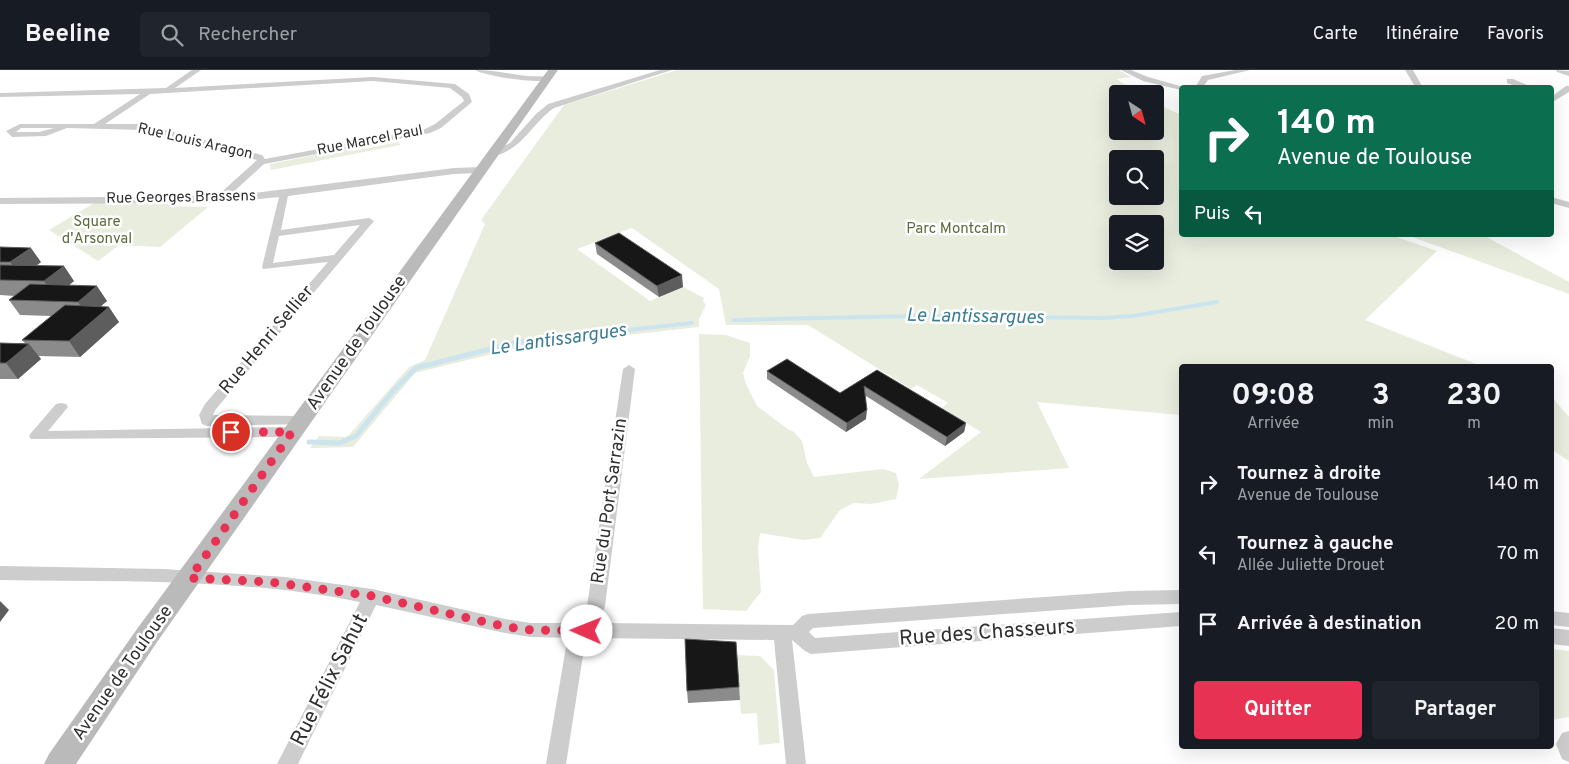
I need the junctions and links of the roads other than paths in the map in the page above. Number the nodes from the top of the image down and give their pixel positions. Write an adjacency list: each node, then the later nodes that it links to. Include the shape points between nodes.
1 (197, 70): 16 (street, Rue Marcel Paul)
2 (479, 70): 8 (street, via 530,79)
3 (668, 70): 25 (street, via 552,106 539,115 517,141)
4 (1125, 70): 14 (street)
5 (1246, 70): 11 (street, via 1205,78)
6 (1409, 70): 12 (street)
7 (1560, 70): 9 (street)
8 (550, 74): 25 (main road, Avenue de Toulouse)
9 (1569, 74)
10 (1510, 81): 13 (street)
11 (1200, 85)
12 (1418, 85)
13 (1523, 85)
14 (1179, 87)
15 (1569, 88): 20 (street)
16 (170, 89): 18 (street, Rue Marcel Paul); 24 (street, Rue Marcel Paul, via 300,80 373,79 444,85 459,90 468,102 427,131)
17 (150, 91): 18 (street, Rue Marcel Paul); 19 (street, Rue Marcel Paul); 22 (street)
18 (159, 91): 23 (street)
19 (0, 94)
20 (1555, 94)
21 (65, 126): 21 (street, Rue Louis Aragon, via 42,134 12,134 10,131 20,126); 22 (street, Rue Louis Aragon)
22 (96, 126): 23 (street, Rue Louis Aragon)
23 (108, 126): 24 (street, Rue Louis Aragon, via 146,128 258,157)
24 (261, 162): 27 (street)
25 (486, 162): 26 (street, Rue Georges Brassens, via 454,172); 35 (main road, Avenue de Toulouse)
26 (284, 194): 27 (street, Rue Georges Brassens); 31 (street, Rue Henri Sellier)
27 (219, 200): 28 (street, Rue Georges Brassens)
28 (0, 201)
29 (1554, 201): 30 (street)
30 (1569, 204)
31 (274, 234): 32 (street, Rue Henri Sellier, via 267,267); 32 (street, Rue Henri Sellier, via 369,221)
32 (336, 258): 35 (street, Rue Henri Sellier, via 206,415 207,422)
33 (629, 370): 43 (street, Rue du Port Sarrazin, via 596,606)
34 (61, 407): 35 (street, via 36,436)
35 (297, 426): 37 (main road, Avenue de Toulouse)
36 (0, 573): 37 (street)
37 (190, 578): 38 (street, via 270,582); 49 (main road, Avenue de Toulouse)
38 (372, 596): 43 (street, via 507,627); 50 (street, Rue Félix Sahut)
39 (1179, 597): 44 (street, Rue des Chasseurs, via 808,621)
40 (1554, 618): 42 (street)
41 (1179, 619): 44 (street, Rue des Chasseurs, via 812,646)
42 (1569, 620)
43 (587, 631): 44 (street); 51 (street, Rue du Port Sarrazin, via 575,647)
44 (790, 632): 52 (street)
45 (1554, 636): 46 (street)
46 (1569, 638)
47 (1569, 740): 48 (street, via 1566,744)
48 (1569, 752)
49 (59, 764)
50 (286, 764)
51 (556, 764)
52 (796, 764)

